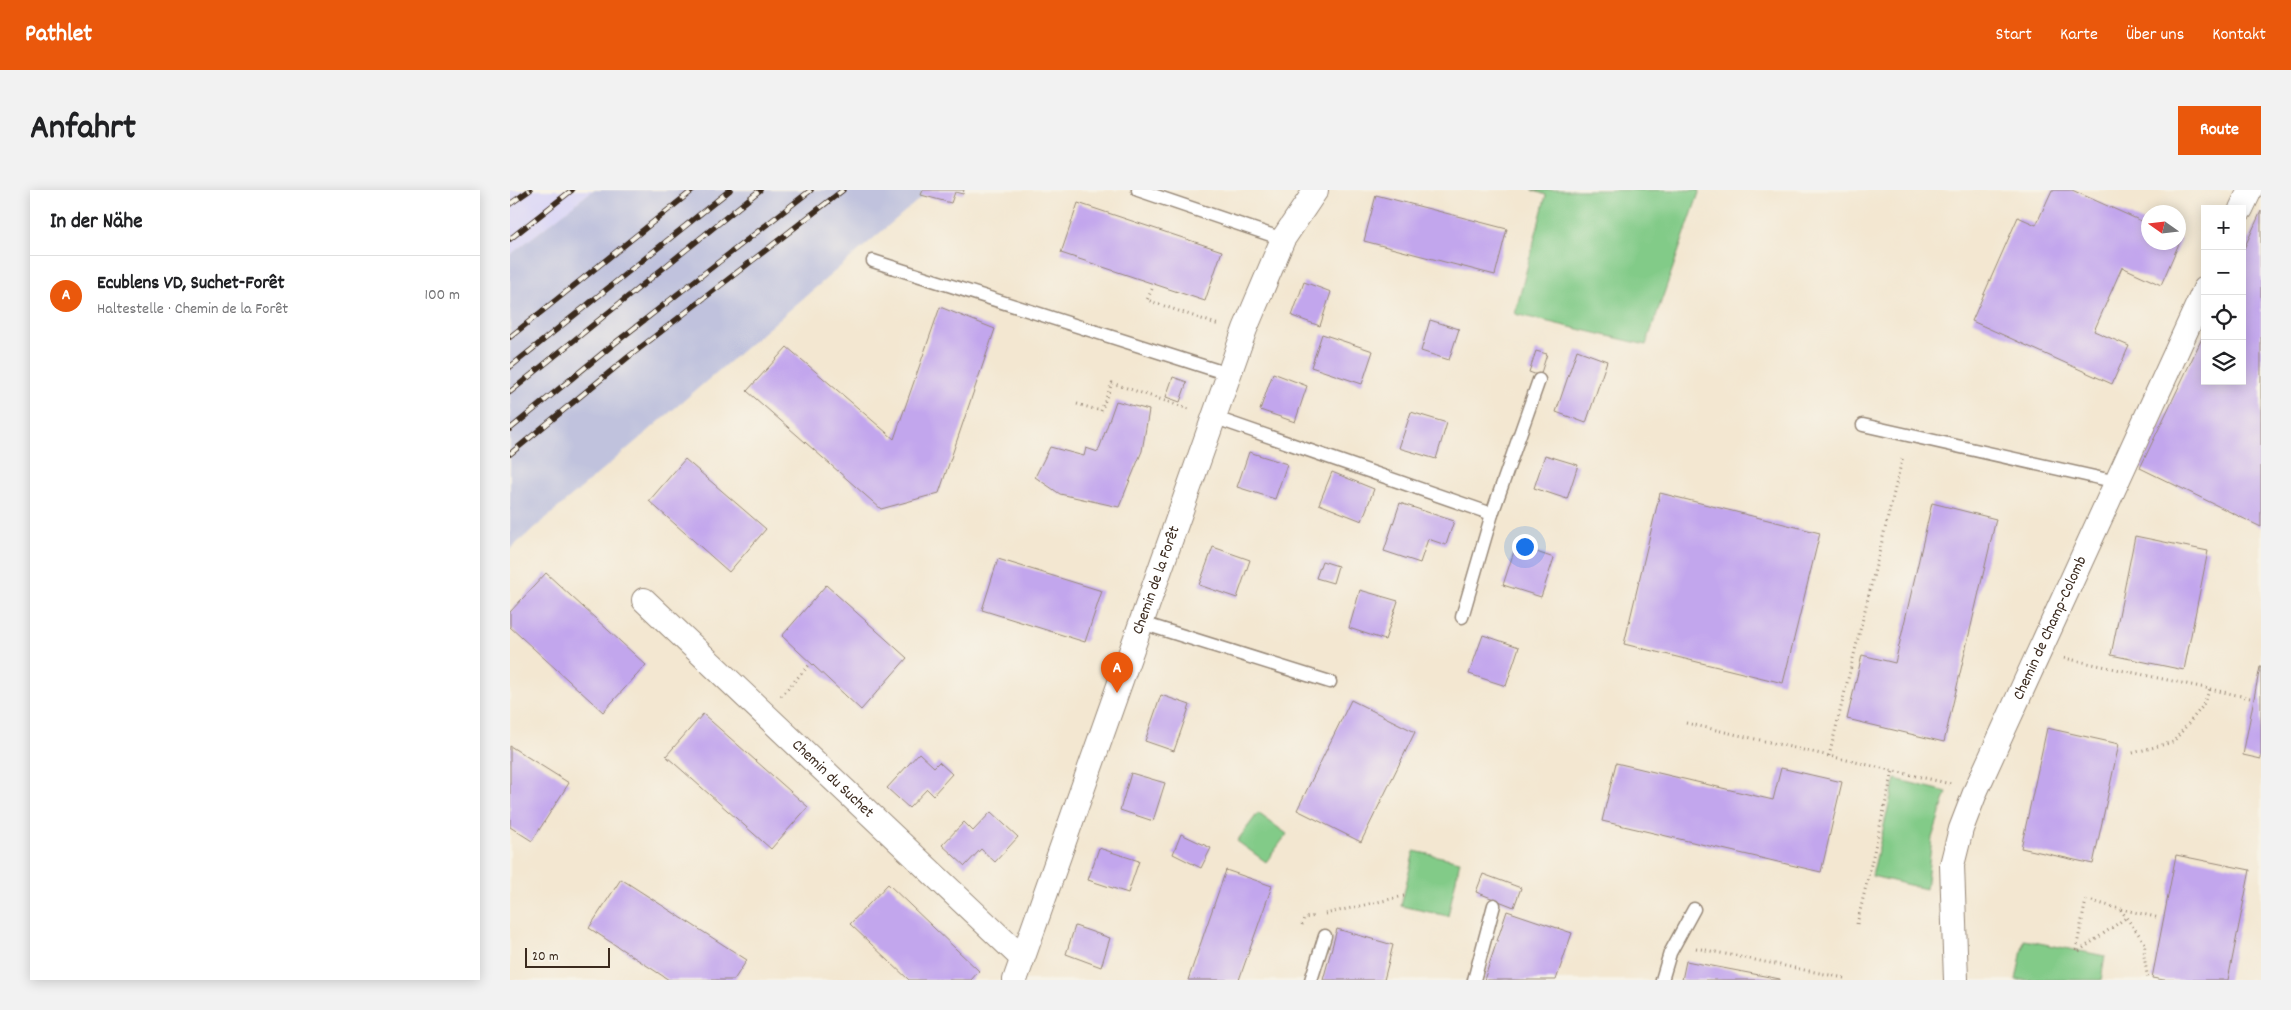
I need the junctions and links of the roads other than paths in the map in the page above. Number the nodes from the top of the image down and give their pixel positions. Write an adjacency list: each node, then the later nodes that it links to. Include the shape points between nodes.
1 (1138, 190): 5 (lane)
2 (1316, 190): 5 (street, Chemin de la Forêt)
3 (2250, 190): 4 (street)
4 (2243, 205)
5 (1282, 239): 8 (street, Chemin de la Forêt)
6 (873, 261): 8 (lane)
7 (2202, 295): 12 (street, Chemin de Champ-Colomb)
8 (1228, 374): 10 (street, Chemin de la Forêt)
9 (1539, 380): 13 (lane)
10 (1213, 417): 13 (lane); 16 (street, Chemin de la Forêt)
11 (1863, 425): 12 (lane)
12 (2117, 482): 26 (street, Chemin de Champ-Colomb, via 1976,790 1959,837 1952,865)
13 (1492, 514): 15 (lane)
14 (644, 600): 21 (street, Chemin du Suchet)
15 (1462, 617)
16 (1142, 623): 17 (lane); 21 (street, Chemin de la Forêt)
17 (1330, 682)
18 (1494, 905): 24 (lane)
19 (1694, 910): 25 (lane, via 1670,953)
20 (1325, 936): 23 (lane)
21 (1022, 958): 22 (street, Chemin de la Forêt)
22 (1015, 980)
23 (1311, 980)
24 (1474, 980)
25 (1662, 980)
26 (1956, 980)

